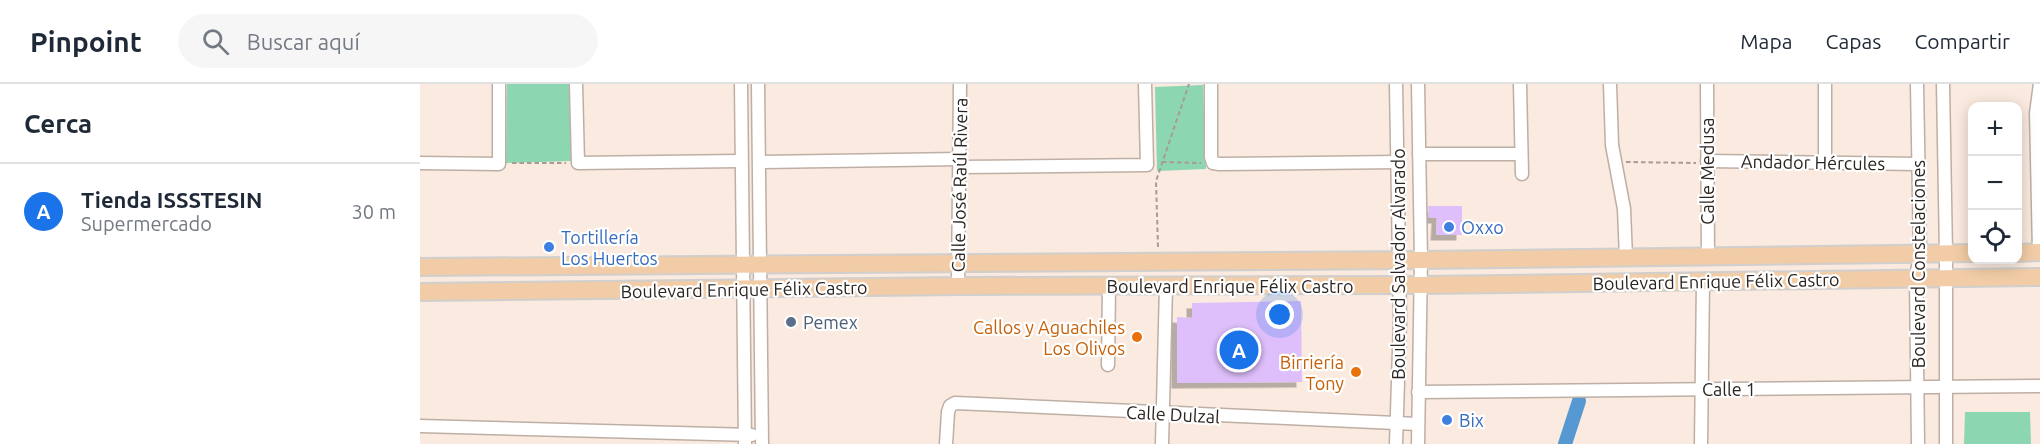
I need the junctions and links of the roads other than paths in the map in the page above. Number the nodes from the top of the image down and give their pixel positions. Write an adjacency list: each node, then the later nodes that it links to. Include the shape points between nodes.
1 (499, 84): 25 (street, via 499,164)
2 (576, 84): 22 (street, via 578,162)
3 (741, 84): 17 (street)
4 (758, 84): 18 (street)
5 (960, 84): 26 (street, Calle José Raúl Rivera)
6 (1144, 84): 26 (street, via 1148,165)
7 (1211, 84): 24 (street, via 1213,163)
8 (1396, 84): 24 (street, Boulevard Salvador Alvarado)
9 (1418, 84): 19 (street, Boulevard Salvador Alvarado)
10 (1520, 84): 20 (street)
11 (1610, 84): 38 (street, via 1612,145 1624,209)
12 (1707, 84): 21 (street, Calle Medusa)
13 (1825, 84): 27 (street)
14 (1917, 84): 28 (street, Boulevard Constelaciones)
15 (1943, 84): 36 (street, Boulevard Constelaciones)
16 (2040, 84): 32 (street, via 2036,113)
17 (741, 123): 18 (street); 22 (street)
18 (759, 123): 23 (street)
19 (1419, 154): 20 (street); 31 (street, Boulevard Salvador Alvarado)
20 (1521, 154): 29 (street)
21 (1707, 160): 27 (street, Andador Hércules); 37 (street, Calle Medusa)
22 (740, 161): 42 (street)
23 (760, 162): 26 (street); 43 (street)
24 (1398, 162): 30 (street, Boulevard Salvador Alvarado)
25 (420, 163)
26 (960, 163): 41 (street, Calle José Raúl Rivera)
27 (1825, 163): 28 (street, Andador Hércules)
28 (1918, 164): 35 (street, Boulevard Constelaciones)
29 (1522, 174)
30 (1398, 192): 31 (street); 39 (street, Boulevard Salvador Alvarado)
31 (1420, 192): 40 (street, Boulevard Salvador Alvarado)
32 (2040, 252): 34 (main road)
33 (1968, 253): 36 (main road, Boulevard Enrique Félix Castro)
34 (2022, 253)
35 (1920, 254): 36 (main road, Boulevard Enrique Félix Castro); 37 (main road, Boulevard Enrique Félix Castro); 46 (street, Boulevard Constelaciones)
36 (1946, 254): 47 (street, Boulevard Constelaciones)
37 (1708, 257): 38 (main road, Boulevard Enrique Félix Castro)
38 (1626, 258): 40 (main road, Boulevard Enrique Félix Castro)
39 (1399, 260): 40 (main road, Boulevard Enrique Félix Castro); 41 (main road, Boulevard Enrique Félix Castro); 49 (street, Boulevard Salvador Alvarado)
40 (1421, 260): 50 (street, Boulevard Salvador Alvarado)
41 (958, 263): 43 (main road, Boulevard Enrique Félix Castro); 51 (street, Calle José Raúl Rivera)
42 (742, 265): 43 (main road, Boulevard Enrique Félix Castro); 44 (main road, Boulevard Enrique Félix Castro); 55 (street)
43 (760, 265): 54 (street)
44 (420, 267)
45 (2040, 277): 47 (main road, Boulevard Enrique Félix Castro)
46 (1916, 278): 47 (main road, Boulevard Enrique Félix Castro); 48 (main road, Boulevard Enrique Félix Castro); 59 (street, Boulevard Constelaciones)
47 (1946, 278): 60 (street, Boulevard Constelaciones)
48 (1703, 281): 50 (main road, Boulevard Enrique Félix Castro); 61 (street)
49 (1400, 285): 50 (main road, Boulevard Enrique Félix Castro); 53 (main road, Boulevard Enrique Félix Castro); 64 (street, Boulevard Salvador Alvarado)
50 (1421, 285): 62 (street, Boulevard Salvador Alvarado)
51 (958, 286): 52 (main road, Boulevard Enrique Félix Castro); 54 (main road, Boulevard Enrique Félix Castro)
52 (1109, 286): 53 (main road, Boulevard Enrique Félix Castro); 57 (street)
53 (1166, 286): 63 (street)
54 (761, 289): 55 (main road, Boulevard Enrique Félix Castro); 68 (street)
55 (742, 290): 56 (main road, Boulevard Enrique Félix Castro); 67 (street)
56 (420, 292)
57 (1107, 365)
58 (2040, 386): 60 (street, Calle 1)
59 (1917, 387): 60 (street, Calle 1); 61 (street, Calle 1); 74 (street, Boulevard Constelaciones)
60 (1946, 387): 75 (street, Boulevard Constelaciones)
61 (1700, 389): 62 (street, Calle 1); 73 (street)
62 (1418, 392): 65 (street, Boulevard Salvador Alvarado)
63 (1163, 413): 64 (street, Calle Dulzal); 69 (street, Calle Dulzal, via 955,404 948,412); 70 (street)
64 (1397, 424): 65 (street, Calle Dulzal); 71 (street, Boulevard Salvador Alvarado)
65 (1418, 424): 72 (street, Boulevard Salvador Alvarado)
66 (420, 426): 67 (street)
67 (745, 439): 68 (street)
68 (762, 440)
69 (946, 444)
70 (1162, 444)
71 (1396, 444)
72 (1418, 444)
73 (1701, 444)
74 (1918, 444)
75 (1946, 444)

